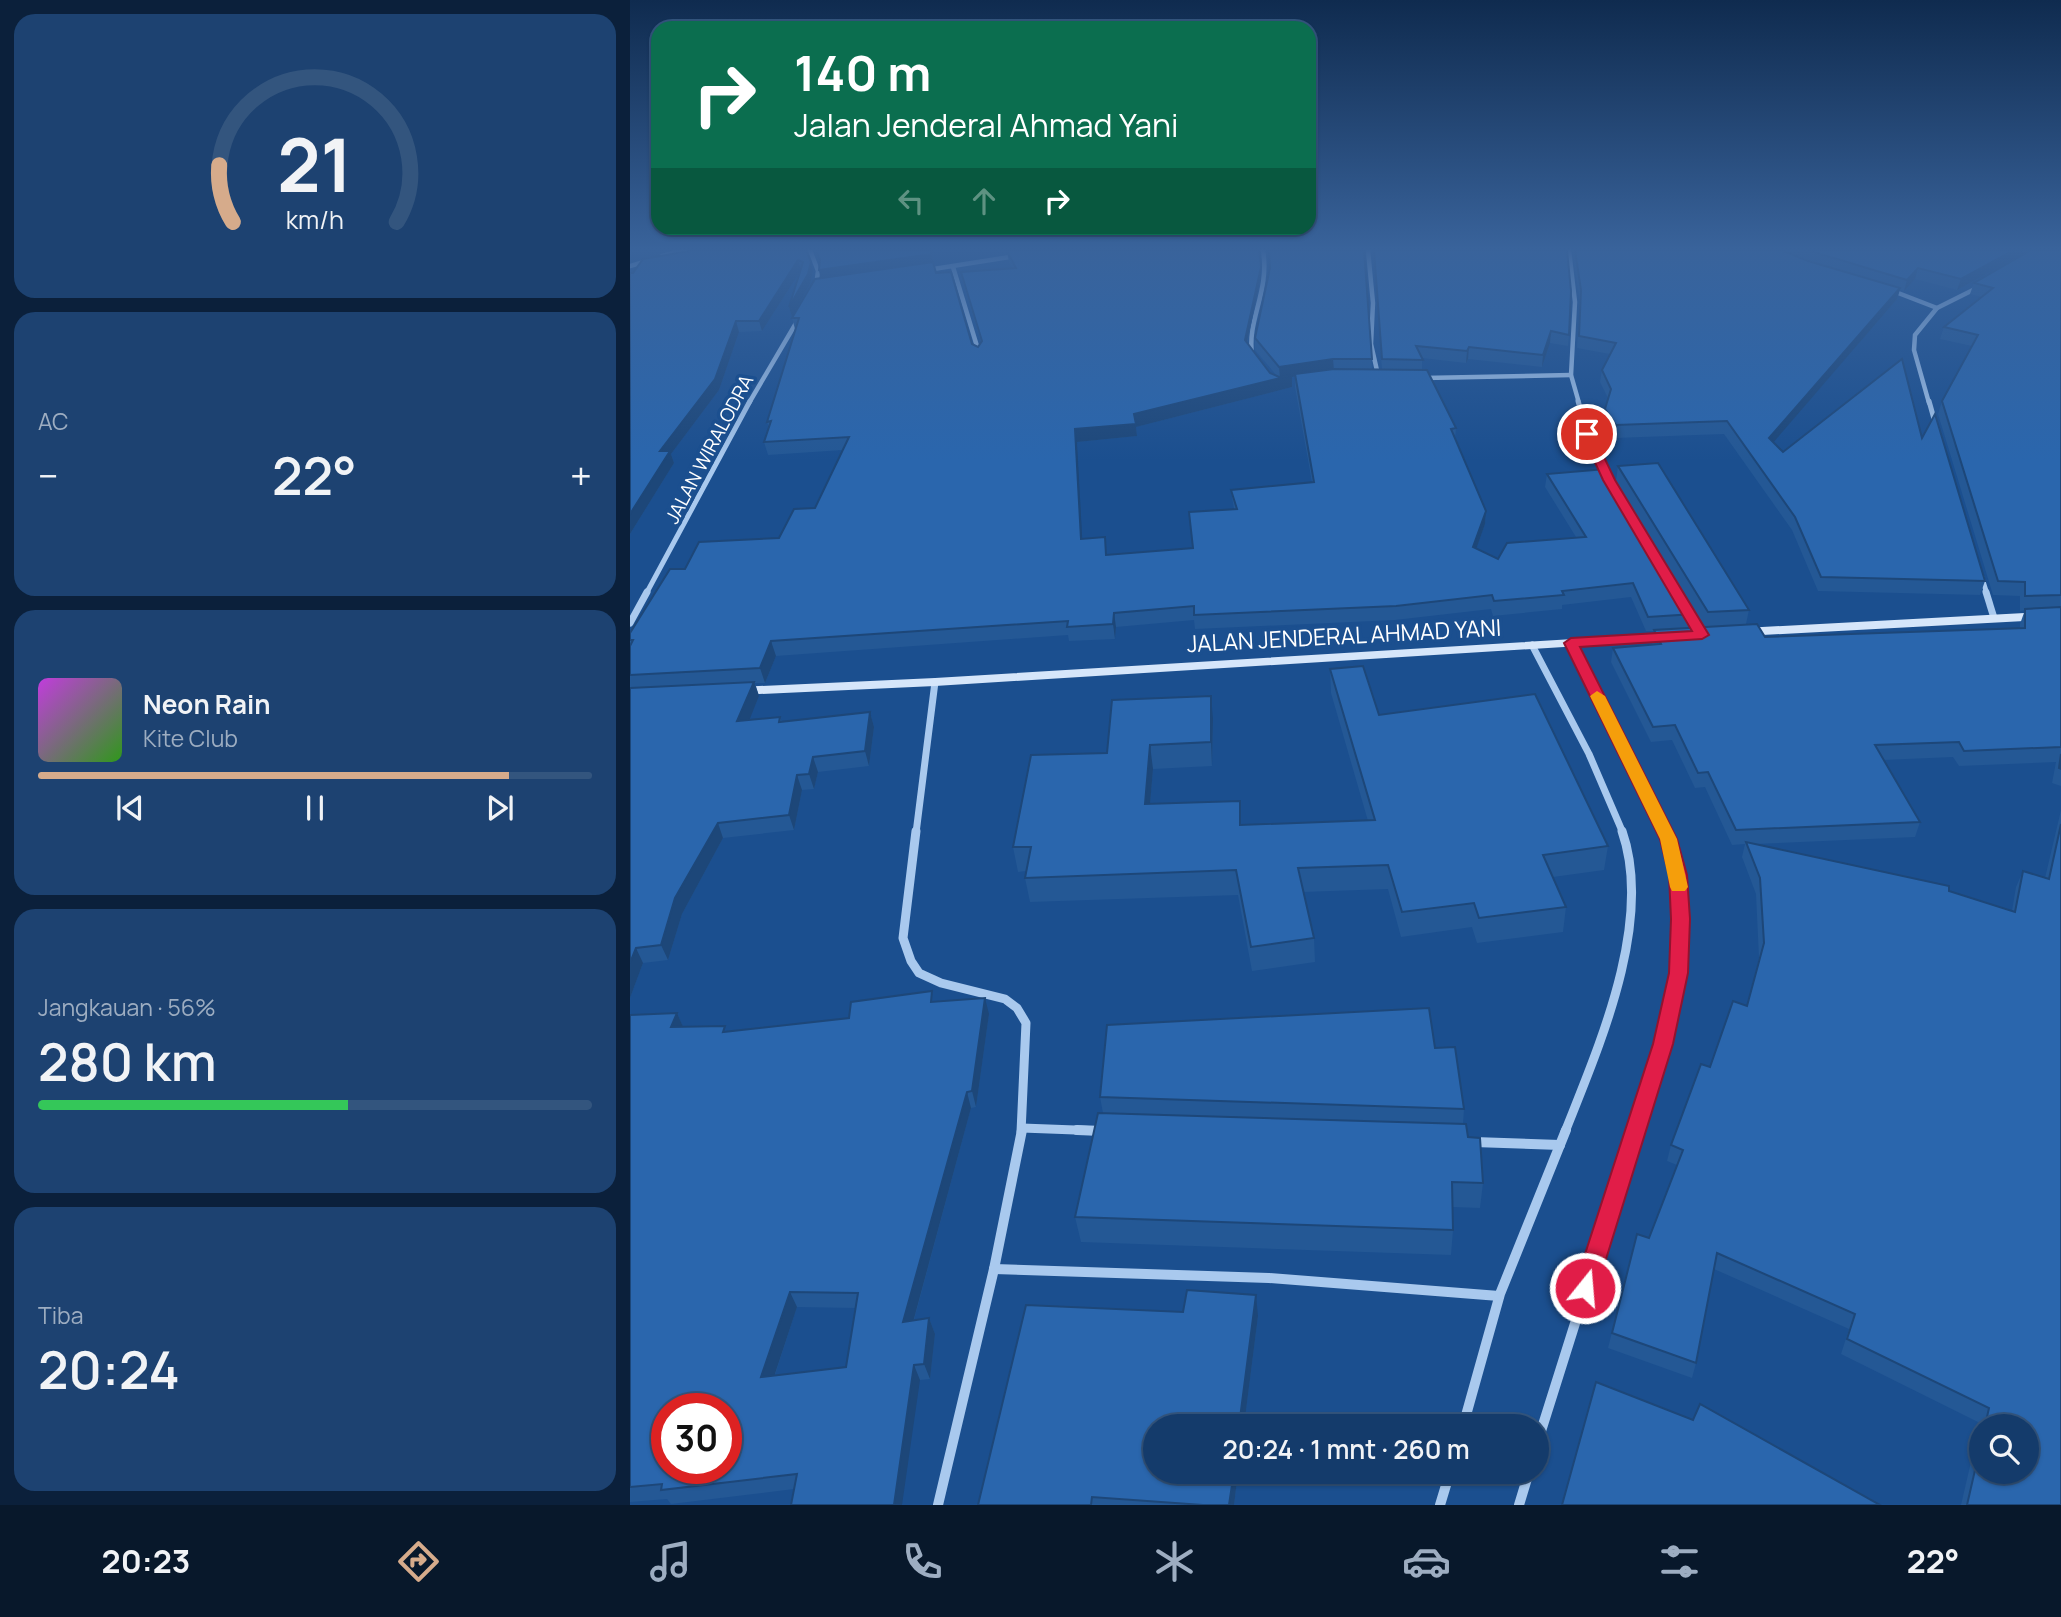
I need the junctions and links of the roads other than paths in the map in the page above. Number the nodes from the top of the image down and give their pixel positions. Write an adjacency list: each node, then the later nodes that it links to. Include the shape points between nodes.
1 (797, 320): 19 (street, JALAN WIRALODRA)
2 (969, 320): 7 (street)
3 (1257, 320): 8 (street, via 1250,348)
4 (1372, 320): 11 (street, via 1371,344)
5 (1574, 320): 9 (street)
6 (1927, 320): 14 (street, via 1915,335 1914,350)
7 (979, 354)
8 (1257, 361)
9 (1571, 375): 13 (street); 15 (street, via 1587,434)
10 (1363, 376): 11 (street)
11 (1378, 376): 12 (street)
12 (1390, 376)
13 (1412, 377)
14 (1937, 431)
15 (1609, 480)
16 (1978, 564): 18 (street)
17 (2061, 615): 18 (main road)
18 (1994, 618): 20 (main road)
19 (630, 623)
20 (1728, 633)
21 (1689, 636): 22 (main road, JALAN JENDERAL AHMAD YANI)
22 (1571, 643): 23 (main road, JALAN JENDERAL AHMAD YANI); 33 (street, via 1668,839 1678,875 1679,973 1663,1044)
23 (1532, 645): 24 (main road, JALAN JENDERAL AHMAD YANI); 29 (street, via 1604,786 1632,868 1629,936 1612,1004)
24 (934, 682): 25 (main road, JALAN JENDERAL AHMAD YANI); 26 (street, via 903,938 919,973 1005,999 1017,1008 1026,1023)
25 (727, 691)
26 (1022, 1128): 27 (street); 30 (street)
27 (1119, 1131)
28 (1464, 1142): 29 (street)
29 (1560, 1145): 31 (street)
30 (994, 1269): 31 (street, via 1269,1278); 36 (street)
31 (1499, 1296): 32 (street)
32 (1466, 1414)
33 (1546, 1414)
34 (1446, 1484): 37 (street)
35 (1525, 1484): 38 (street)
36 (939, 1505)
37 (1440, 1505)
38 (1519, 1505)

